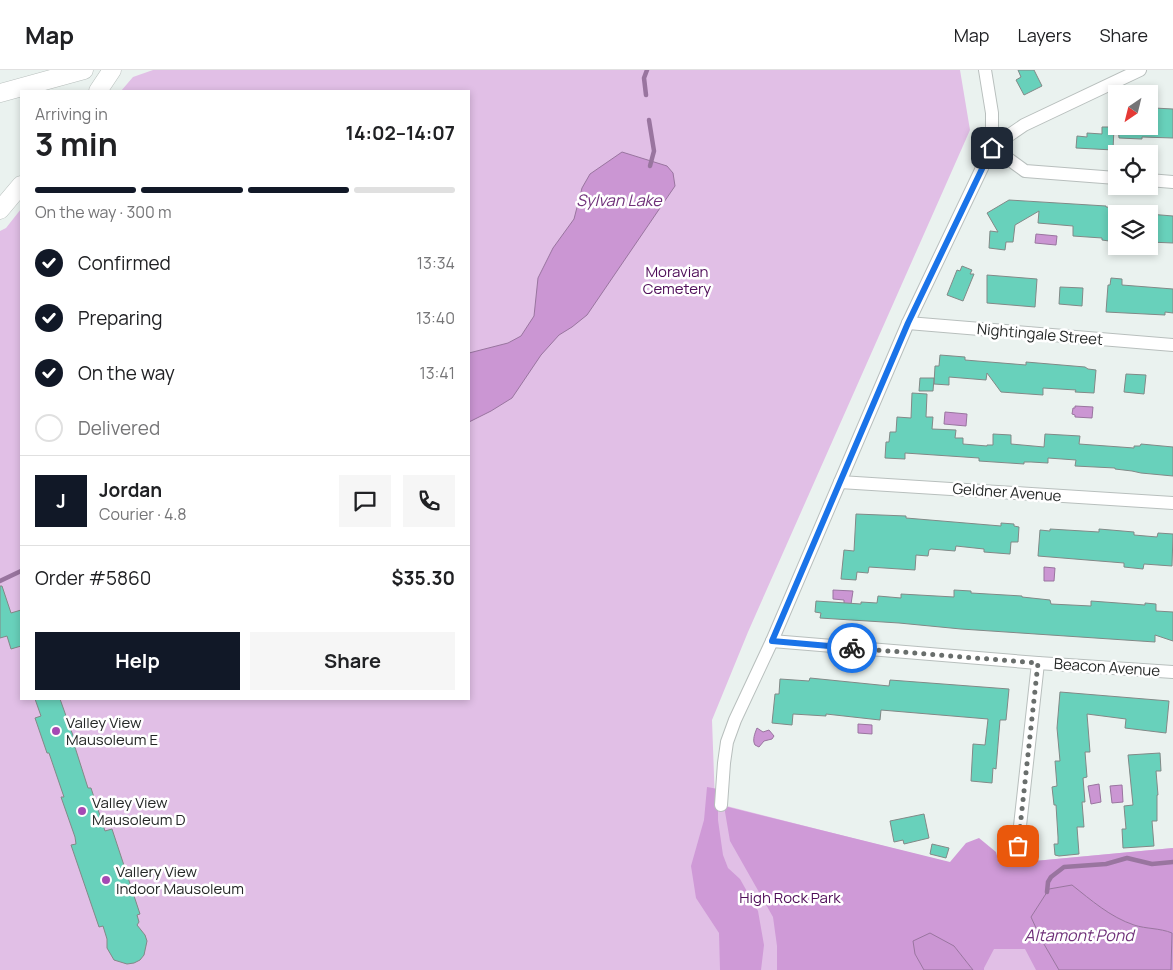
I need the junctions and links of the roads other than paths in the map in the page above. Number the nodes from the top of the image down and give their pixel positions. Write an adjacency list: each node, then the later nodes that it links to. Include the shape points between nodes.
1 (84, 70): 5 (main road)
2 (112, 70): 6 (main road)
3 (984, 70): 8 (street, via 992,113)
4 (1140, 70): 8 (street, via 1024,125)
5 (41, 76): 7 (main road)
6 (99, 90)
7 (0, 93)
8 (992, 148): 9 (street, via 1025,172); 14 (street)
9 (1108, 177)
10 (1158, 181): 11 (street)
11 (1173, 182)
12 (20, 186): 13 (main road)
13 (0, 210)
14 (908, 323): 15 (street, Nightingale Street); 16 (street)
15 (1173, 345)
16 (840, 482): 17 (street, Geldner Avenue); 18 (street)
17 (1173, 503)
18 (772, 641): 19 (street, Beacon Avenue); 21 (street, via 727,742)
19 (1038, 663): 20 (street, Beacon Avenue); 22 (street)
20 (1173, 672)
21 (721, 805)
22 (1017, 853)

